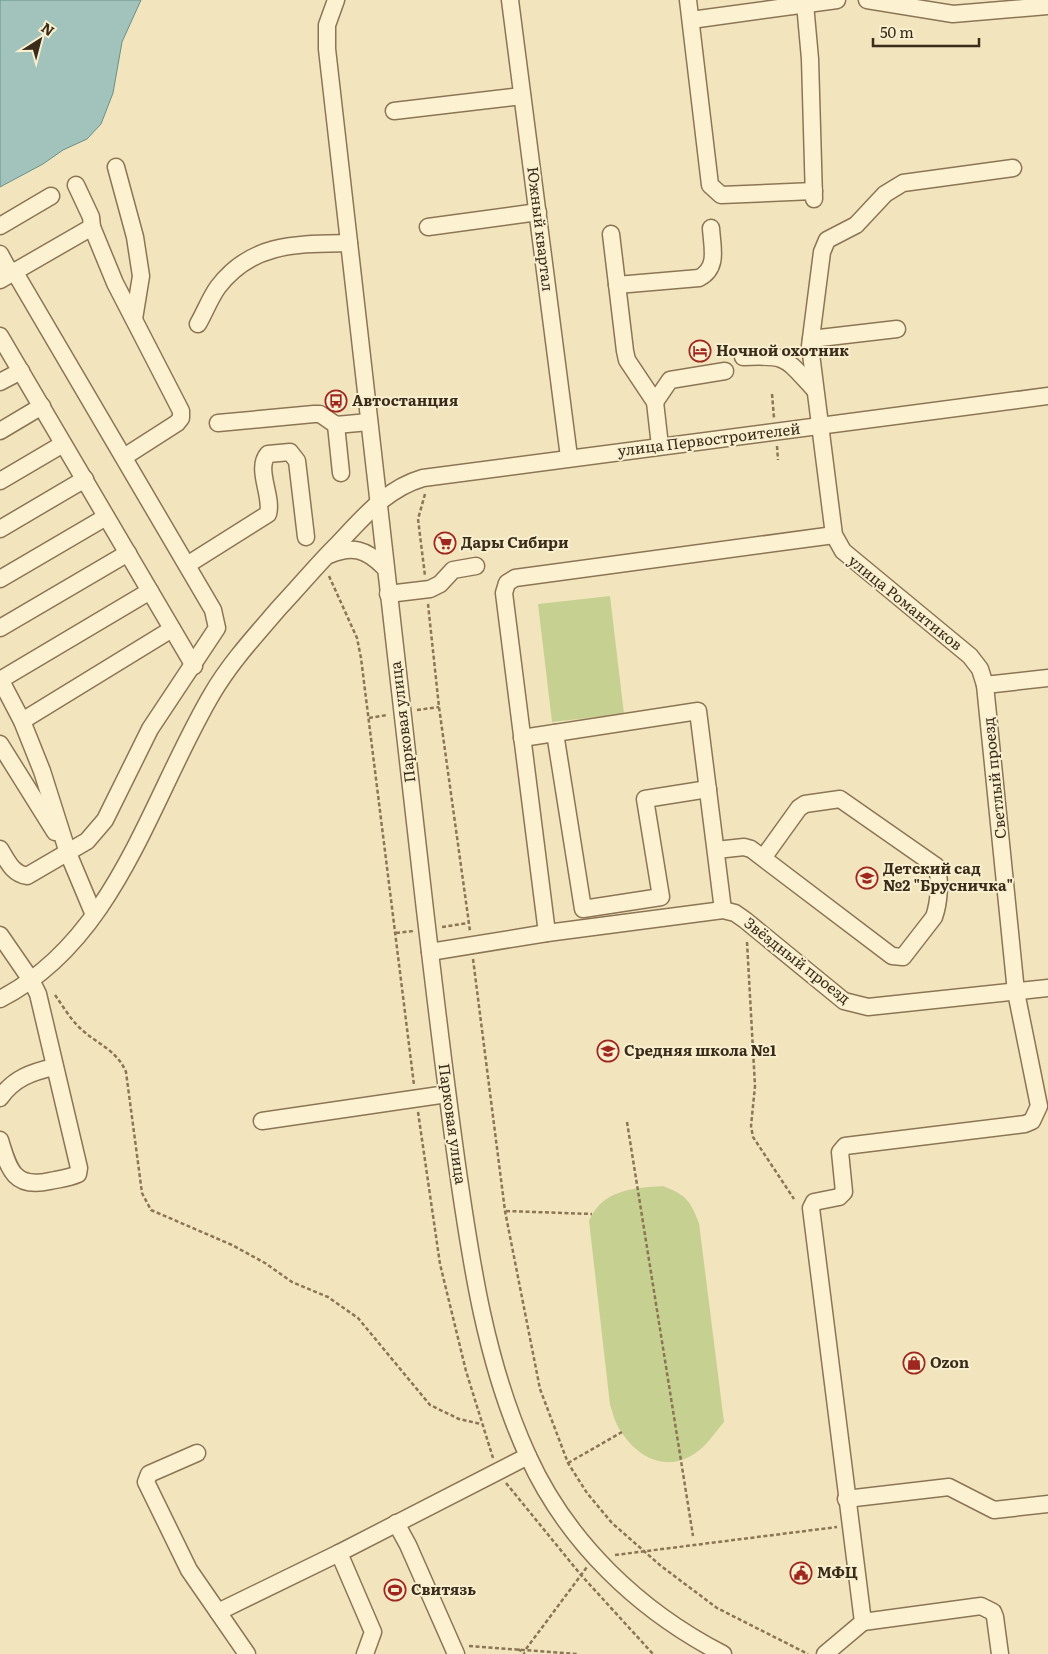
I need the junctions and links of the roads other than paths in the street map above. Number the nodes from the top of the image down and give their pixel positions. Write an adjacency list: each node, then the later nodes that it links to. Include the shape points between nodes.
1 (336, 0): 21 (street, Парковая улица, via 327,25 327,49)
2 (510, 0): 9 (street, Южный квартал)
3 (688, 0): 8 (street)
4 (837, 0): 6 (street)
5 (867, 0): 7 (street, via 953,14)
6 (805, 4): 8 (street); 8 (street, via 814,195 721,195 710,185)
7 (1039, 4)
8 (691, 20)
9 (522, 96): 10 (street); 15 (street, Южный квартал)
10 (394, 111)
11 (116, 167): 24 (street, via 135,237)
12 (1013, 168): 31 (street, улица Романтиков, via 903,183 885,194 856,225 827,240 822,252)
13 (76, 184): 17 (street, via 91,217)
14 (50, 196): 16 (street)
15 (538, 212): 18 (street); 48 (street, Южный квартал)
16 (0, 226)
17 (92, 227): 23 (street); 25 (street)
18 (428, 227)
19 (711, 228): 26 (street, via 713,262 705,275)
20 (611, 234): 26 (street)
21 (349, 243): 28 (street, via 283,246 261,252 218,287); 40 (street, Парковая улица)
22 (0, 254): 23 (street)
23 (7, 276): 47 (street)
24 (141, 276): 25 (street); 27 (street)
25 (115, 282): 27 (street)
26 (617, 285): 38 (street, via 627,360)
27 (134, 319): 47 (street, via 181,418)
28 (198, 324)
29 (896, 329): 31 (street)
30 (0, 336): 33 (street)
31 (811, 339): 36 (street, улица Романтиков)
32 (743, 357): 36 (street, via 784,358)
33 (21, 370): 35 (street); 39 (street)
34 (725, 371): 38 (street, via 670,380)
35 (0, 382)
36 (814, 389): 43 (street, улица Романтиков)
37 (1048, 396): 43 (street, улица Первостроителей)
38 (655, 402): 46 (street)
39 (42, 406): 44 (street); 45 (street)
40 (369, 422): 42 (street); 52 (street, Парковая улица)
41 (218, 423): 42 (street, via 320,414)
42 (336, 425): 49 (street)
43 (819, 426): 46 (street, улица Первостроителей); 55 (street, улица Романтиков)
44 (0, 431)
45 (64, 444): 50 (street); 51 (street)
46 (660, 446): 48 (street, улица Первостроителей)
47 (124, 457): 59 (street)
48 (569, 457): 52 (street, улица Первостроителей, via 423,478 397,488)
49 (341, 473)
50 (85, 480): 53 (street); 54 (street)
51 (0, 481)
52 (377, 503): 58 (street, улица Первостроителей); 61 (street, Парковая улица)
53 (106, 517): 57 (street); 62 (street)
54 (0, 529)
55 (834, 535): 70 (street, улица Романтиков, via 843,552 970,656 980,669); 73 (street, via 515,578 507,583 504,593)
56 (306, 537): 59 (street, via 297,461 290,452 268,454 263,464 270,507 268,514)
57 (128, 553): 63 (street); 65 (street)
58 (326, 556): 61 (street, via 353,548 365,551); 81 (street, улица Первостроителей, via 238,657 213,692 125,863)
59 (187, 565): 67 (street, via 217,619 217,628)
60 (476, 566): 64 (street, via 453,570 440,584 426,589)
61 (384, 567): 64 (street, Парковая улица)
62 (0, 579)
63 (150, 591): 66 (street); 69 (street)
64 (388, 594): 84 (street, Парковая улица)
65 (0, 628)
66 (172, 629): 67 (street); 71 (street)
67 (194, 666): 78 (street, via 146,737 105,820 87,841)
68 (1048, 678): 70 (street)
69 (0, 679): 71 (street)
70 (985, 684): 87 (street, Светлый проезд)
71 (22, 721): 78 (street)
72 (555, 733): 73 (street); 75 (street, via 698,711); 75 (street, via 583,910 661,897 645,799)
73 (522, 738): 82 (street)
74 (0, 744): 78 (street)
75 (708, 789): 77 (street)
76 (0, 849): 78 (street, via 12,869 27,876)
77 (716, 850): 79 (street, via 744,847); 80 (street)
78 (68, 853): 81 (street)
79 (762, 858): 79 (street, via 892,956 903,957 934,917 936,866 840,799 805,804 799,808)
80 (723, 910): 82 (street); 87 (street, Звёздный проезд, via 745,920 844,1001 854,1005 868,1007)
81 (94, 916): 85 (street, улица Первостроителей, via 61,955)
82 (547, 933): 84 (street)
83 (0, 935): 85 (street)
84 (430, 952): 91 (street, Парковая улица)
85 (31, 980): 88 (street, улица Первостроителей); 89 (street, via 43,1012)
86 (1048, 988): 87 (street, Звёздный проезд)
87 (1016, 992): 90 (street, Светлый проезд)
88 (0, 999)
89 (54, 1067): 92 (street, via 23,1076); 94 (street, via 78,1174 28,1184 14,1174)
90 (1041, 1077): 97 (street, Светлый проезд, via 1038,1106 1032,1121 1025,1124 845,1146 840,1152 844,1192 839,1197 814,1202 810,1208)
91 (447, 1094): 93 (street); 96 (street, Парковая улица, via 478,1293 495,1366)
92 (0, 1098)
93 (262, 1121)
94 (0, 1140)
95 (197, 1452): 101 (street, via 149,1474 146,1482 189,1570)
96 (528, 1456): 99 (street); 106 (street, Парковая улица, via 560,1511 600,1562 645,1604 687,1634)
97 (846, 1499): 98 (street, via 949,1487 994,1510); 102 (street)
98 (1048, 1504)
99 (396, 1523): 100 (street); 103 (street)
100 (339, 1553): 101 (street); 105 (street, via 373,1632)
101 (218, 1612): 104 (street)
102 (863, 1622): 107 (street); 108 (street, via 981,1606 993,1612 995,1617)
103 (454, 1650)
104 (247, 1654)
105 (365, 1654)
106 (723, 1654)
107 (825, 1654)
108 (1000, 1654)

